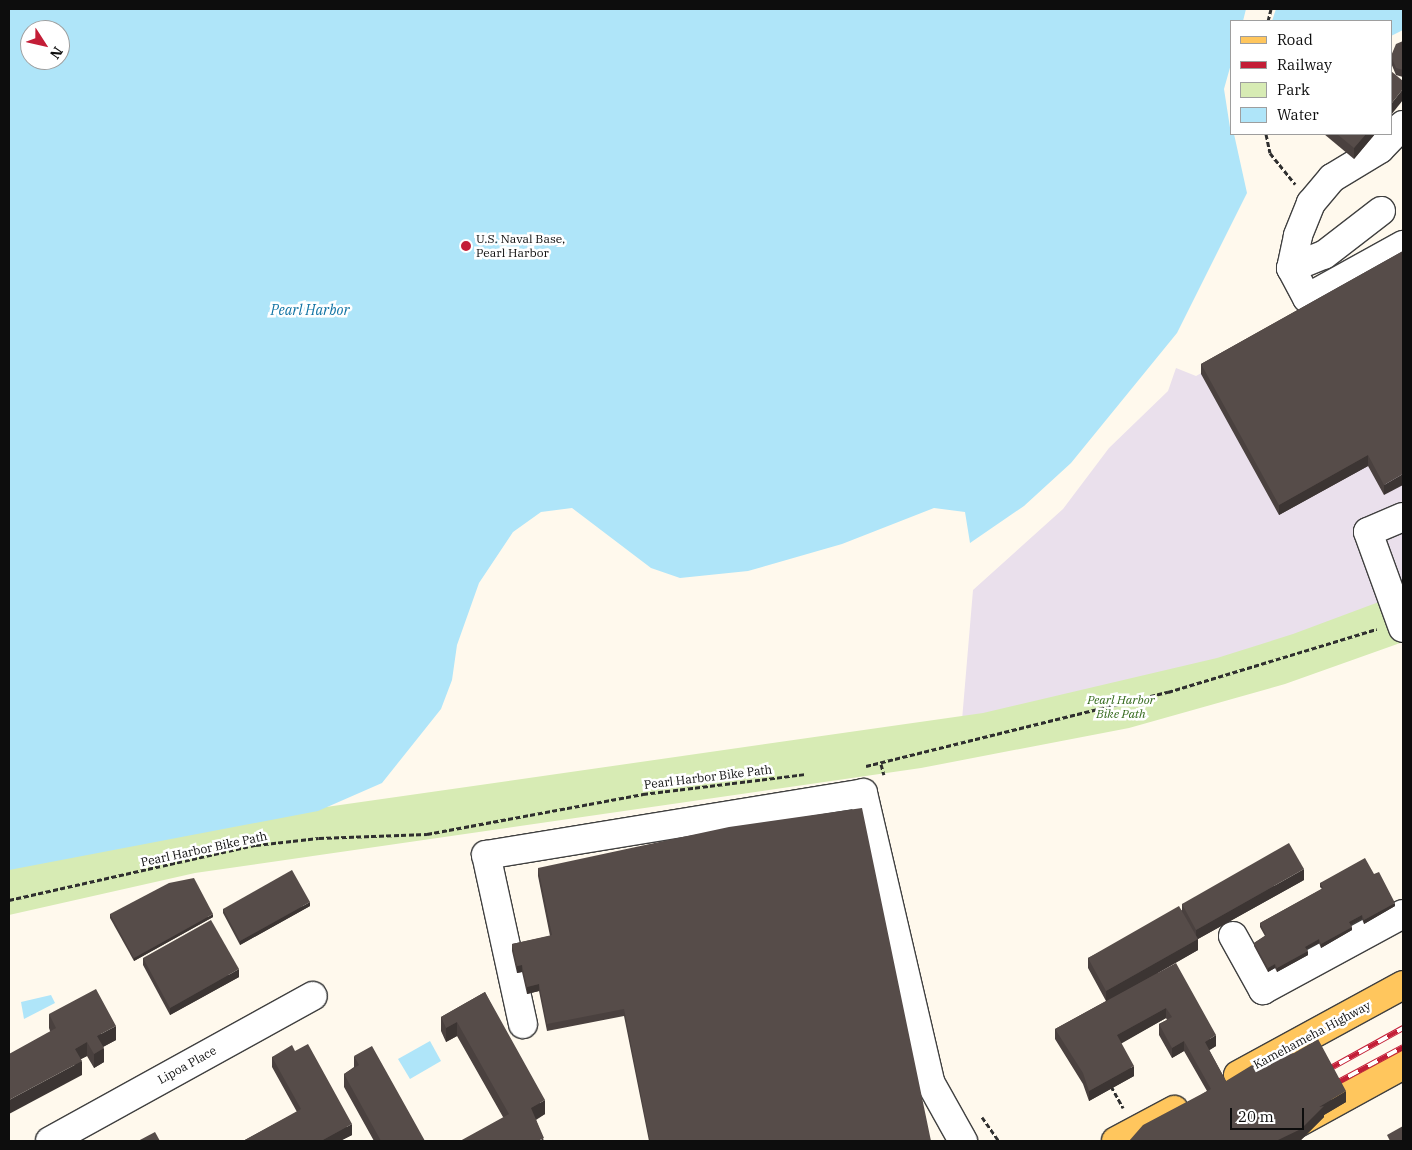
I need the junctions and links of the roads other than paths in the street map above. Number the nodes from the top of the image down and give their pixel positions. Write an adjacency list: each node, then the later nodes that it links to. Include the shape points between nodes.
1 (1403, 125): 4 (street, via 1380,149 1332,178 1311,203)
2 (1381, 211): 4 (street, via 1324,255)
3 (1403, 245): 4 (street, via 1307,298)
4 (1290, 268)
5 (1403, 517): 6 (street, via 1368,532)
6 (1402, 625)
7 (1403, 914): 8 (street, via 1263,990)
8 (1234, 936)
9 (1403, 985): 15 (main road, Kamehameha Highway)
10 (313, 996): 13 (street, Lipoa Place)
11 (523, 1024): 14 (street, via 486,855 863,793 930,1082)
12 (1403, 1065): 16 (main road)
13 (59, 1139)
14 (963, 1141)
15 (1116, 1141)
16 (1265, 1141)

